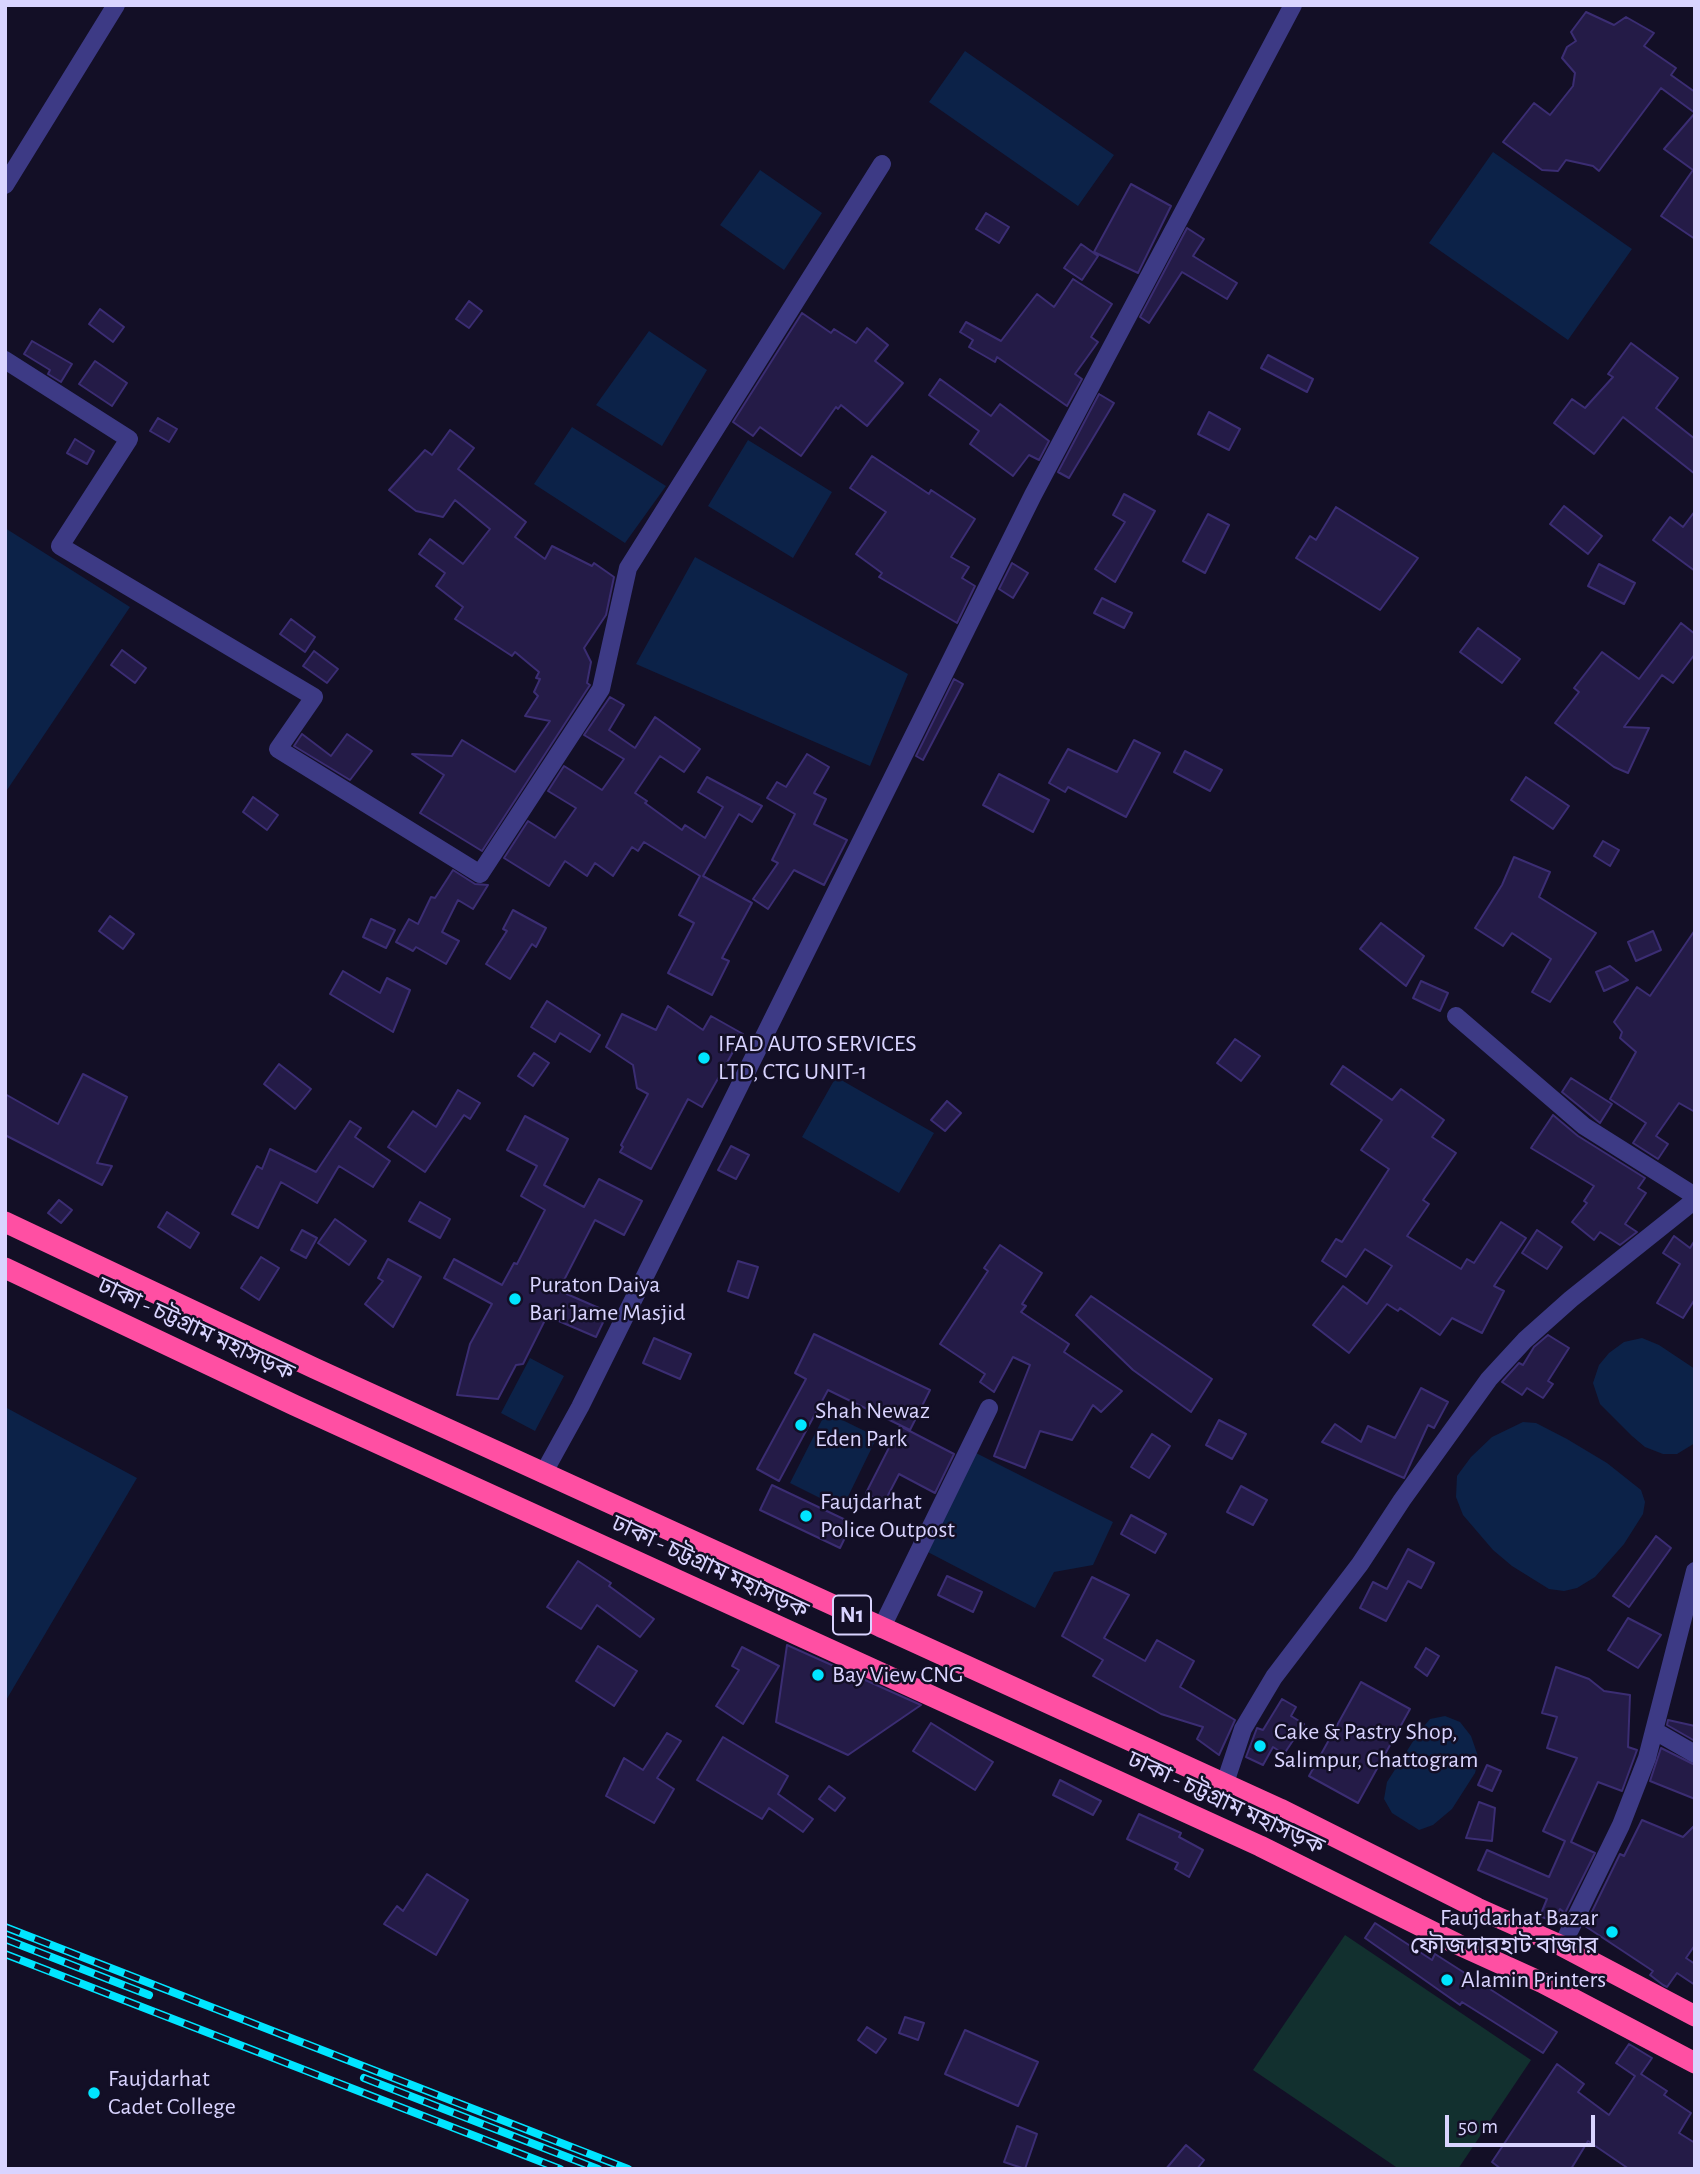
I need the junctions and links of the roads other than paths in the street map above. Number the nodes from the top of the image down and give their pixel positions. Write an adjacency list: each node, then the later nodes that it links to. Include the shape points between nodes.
1 (116, 5): 4 (street)
2 (1293, 5): 11 (street, via 1033,495)
3 (883, 164): 5 (street, via 628,568 601,689 480,874 278,749 314,697 60,546 129,439)
4 (5, 185)
5 (5, 360)
6 (1456, 1016): 7 (street, via 1584,1126)
7 (1695, 1198): 16 (street, via 1571,1299 1489,1379 1360,1564 1274,1677 1243,1729)
8 (5, 1222): 11 (highway, ঢাকা - চট্টগ্রাম মহাসড়ক / N1)
9 (5, 1268): 19 (highway, ঢাকা - চট্টগ্রাম মহাসড়ক / N1, via 1260,1846 1543,1983)
10 (989, 1408): 13 (street)
11 (543, 1474): 13 (highway, ঢাকা - চট্টগ্রাম মহাসড়ক / N1)
12 (1695, 1571): 14 (street)
13 (881, 1629): 16 (highway, ঢাকা - চট্টগ্রাম মহাসড়ক / N1)
14 (1655, 1731): 15 (street); 17 (street, via 1621,1825)
15 (1695, 1754)
16 (1224, 1786): 17 (highway, ঢাকা - চট্টগ্রাম মহাসড়ক / N1)
17 (1562, 1946): 18 (highway, ঢাকা - চট্টগ্রাম মহাসড়ক / N1)
18 (1695, 2016)
19 (1695, 2063)

